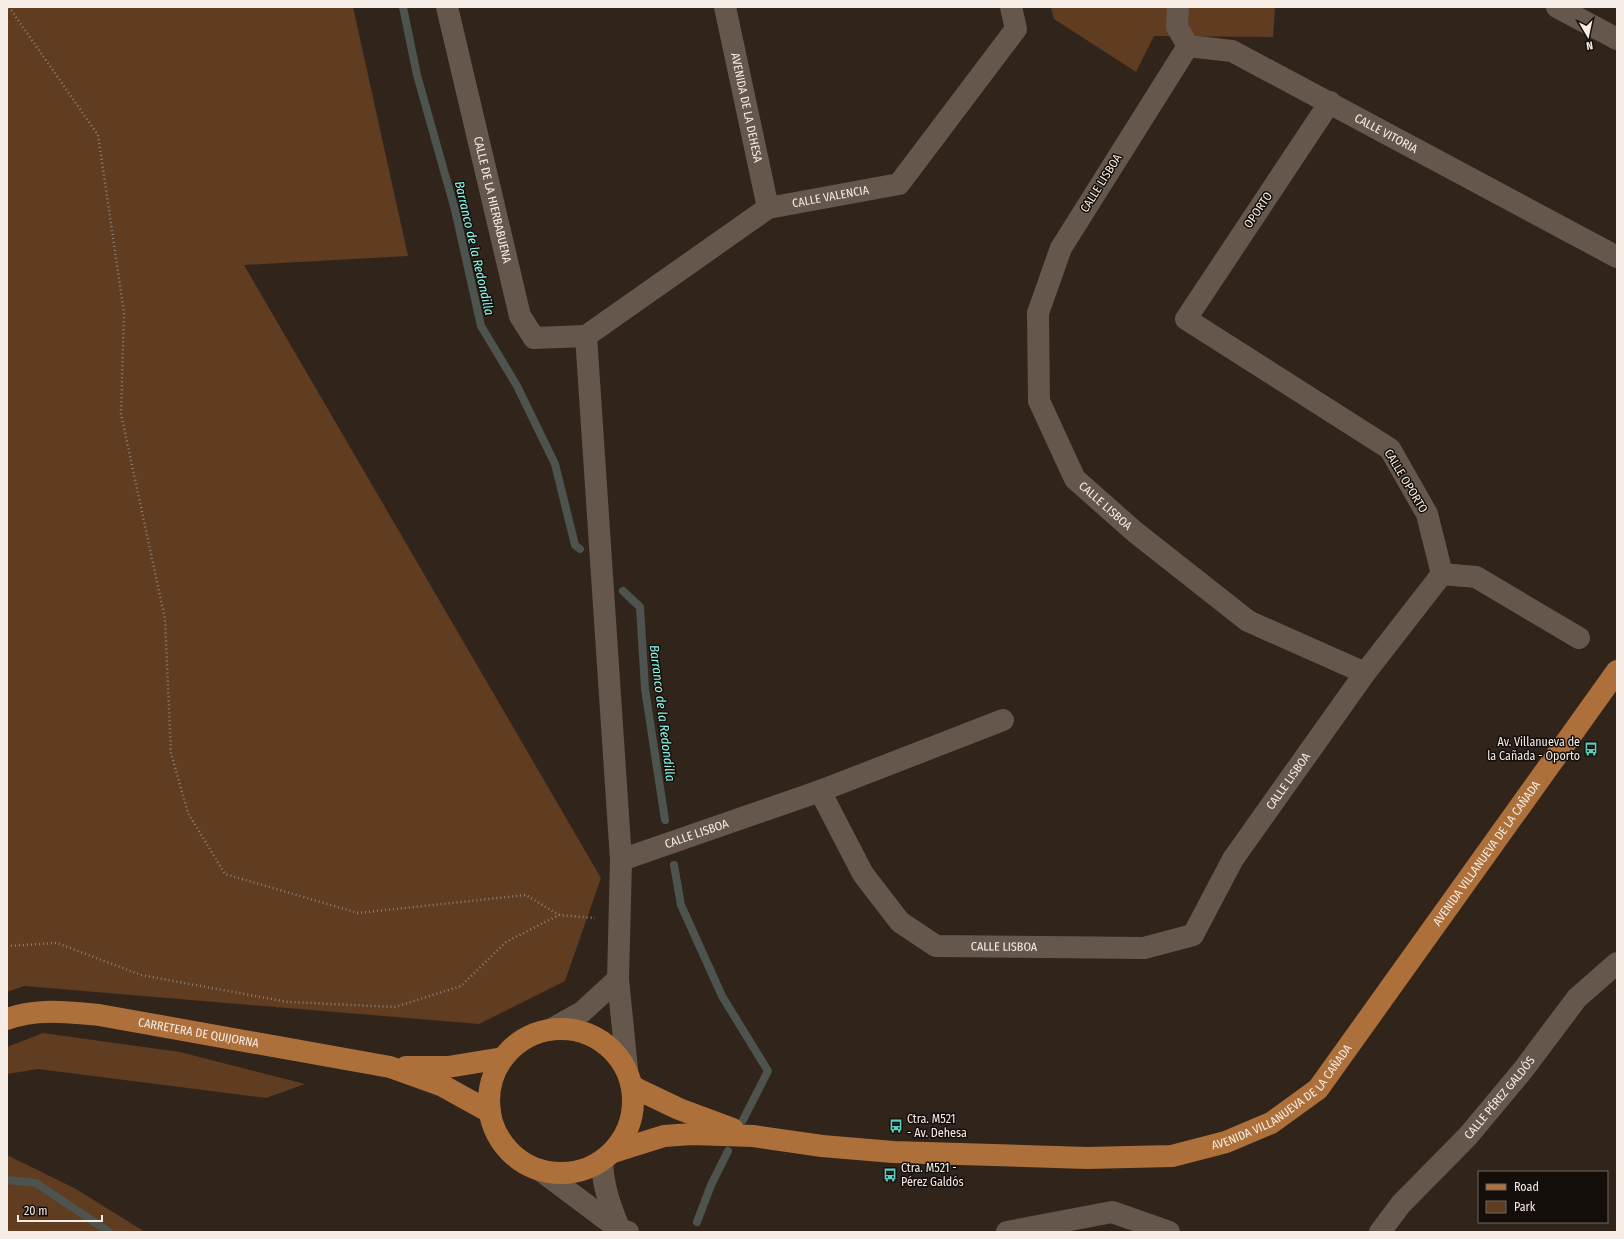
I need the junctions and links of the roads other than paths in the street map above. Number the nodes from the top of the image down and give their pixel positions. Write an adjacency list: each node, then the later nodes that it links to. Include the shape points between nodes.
1 (447, 7): 12 (street, CALLE DE LA HIERBABUENA, via 520,316 534,338)
2 (725, 7): 9 (street, AVENIDA DE LA DEHESA)
3 (1011, 7): 9 (street, CALLE VALENCIA, via 1016,30 899,184)
4 (1178, 7): 7 (street, via 1177,27)
5 (1557, 7): 6 (street)
6 (1617, 40)
7 (1188, 46): 8 (street, CALLE VITORIA, via 1232,51); 16 (street, CALLE LISBOA, via 1060,248 1038,313 1039,401 1075,480 1135,532 1248,621)
8 (1330, 102): 10 (street, CALLE VITORIA); 11 (street, OPORTO)
9 (768, 208): 12 (street, CALLE VALENCIA)
10 (1617, 257)
11 (1186, 319): 13 (street, CALLE OPORTO, via 1390,448 1427,514)
12 (586, 336): 19 (street)
13 (1442, 574): 14 (street, via 1476,577); 16 (street)
14 (1578, 638)
15 (1617, 671): 28 (main road, AVENIDA VILLANUEVA DE LA CAÑADA, via 1318,1089 1271,1123 1226,1142 1172,1156 1087,1158 892,1152 822,1146)
16 (1365, 673): 18 (street, CALLE LISBOA, via 1233,859 1193,935 1144,948 936,946 900,922 863,874)
17 (1003, 720): 18 (street)
18 (820, 792): 19 (street, CALLE LISBOA)
19 (621, 860): 21 (street)
20 (1617, 963): 34 (street, CALLE PÉREZ GALDÓS, via 1577,998 1468,1136 1401,1204)
21 (618, 978): 23 (street, via 582,1012); 26 (street)
22 (7, 1019): 25 (main road, CARRETERA DE QUIJORNA, via 20,1014 53,1011 99,1015)
23 (550, 1030): 24 (main road, via 522,1041); 26 (main road, via 573,1030 595,1037 613,1051)
24 (504, 1058): 25 (main road, via 448,1067); 27 (main road, via 494,1074 489,1093)
25 (390, 1067): 27 (main road, via 443,1086)
26 (630, 1078): 28 (main road, via 679,1109); 29 (main road, via 634,1111 627,1133)
27 (490, 1112): 30 (main road, via 495,1131 506,1148 521,1162)
28 (753, 1136): 29 (main road, via 664,1136)
29 (608, 1157): 30 (main road, via 583,1170 561,1174); 31 (street, via 603,1181 611,1210)
30 (540, 1170): 31 (street)
31 (624, 1231)
32 (1007, 1232): 33 (street, via 1112,1212)
33 (1168, 1232)
34 (1380, 1232)

